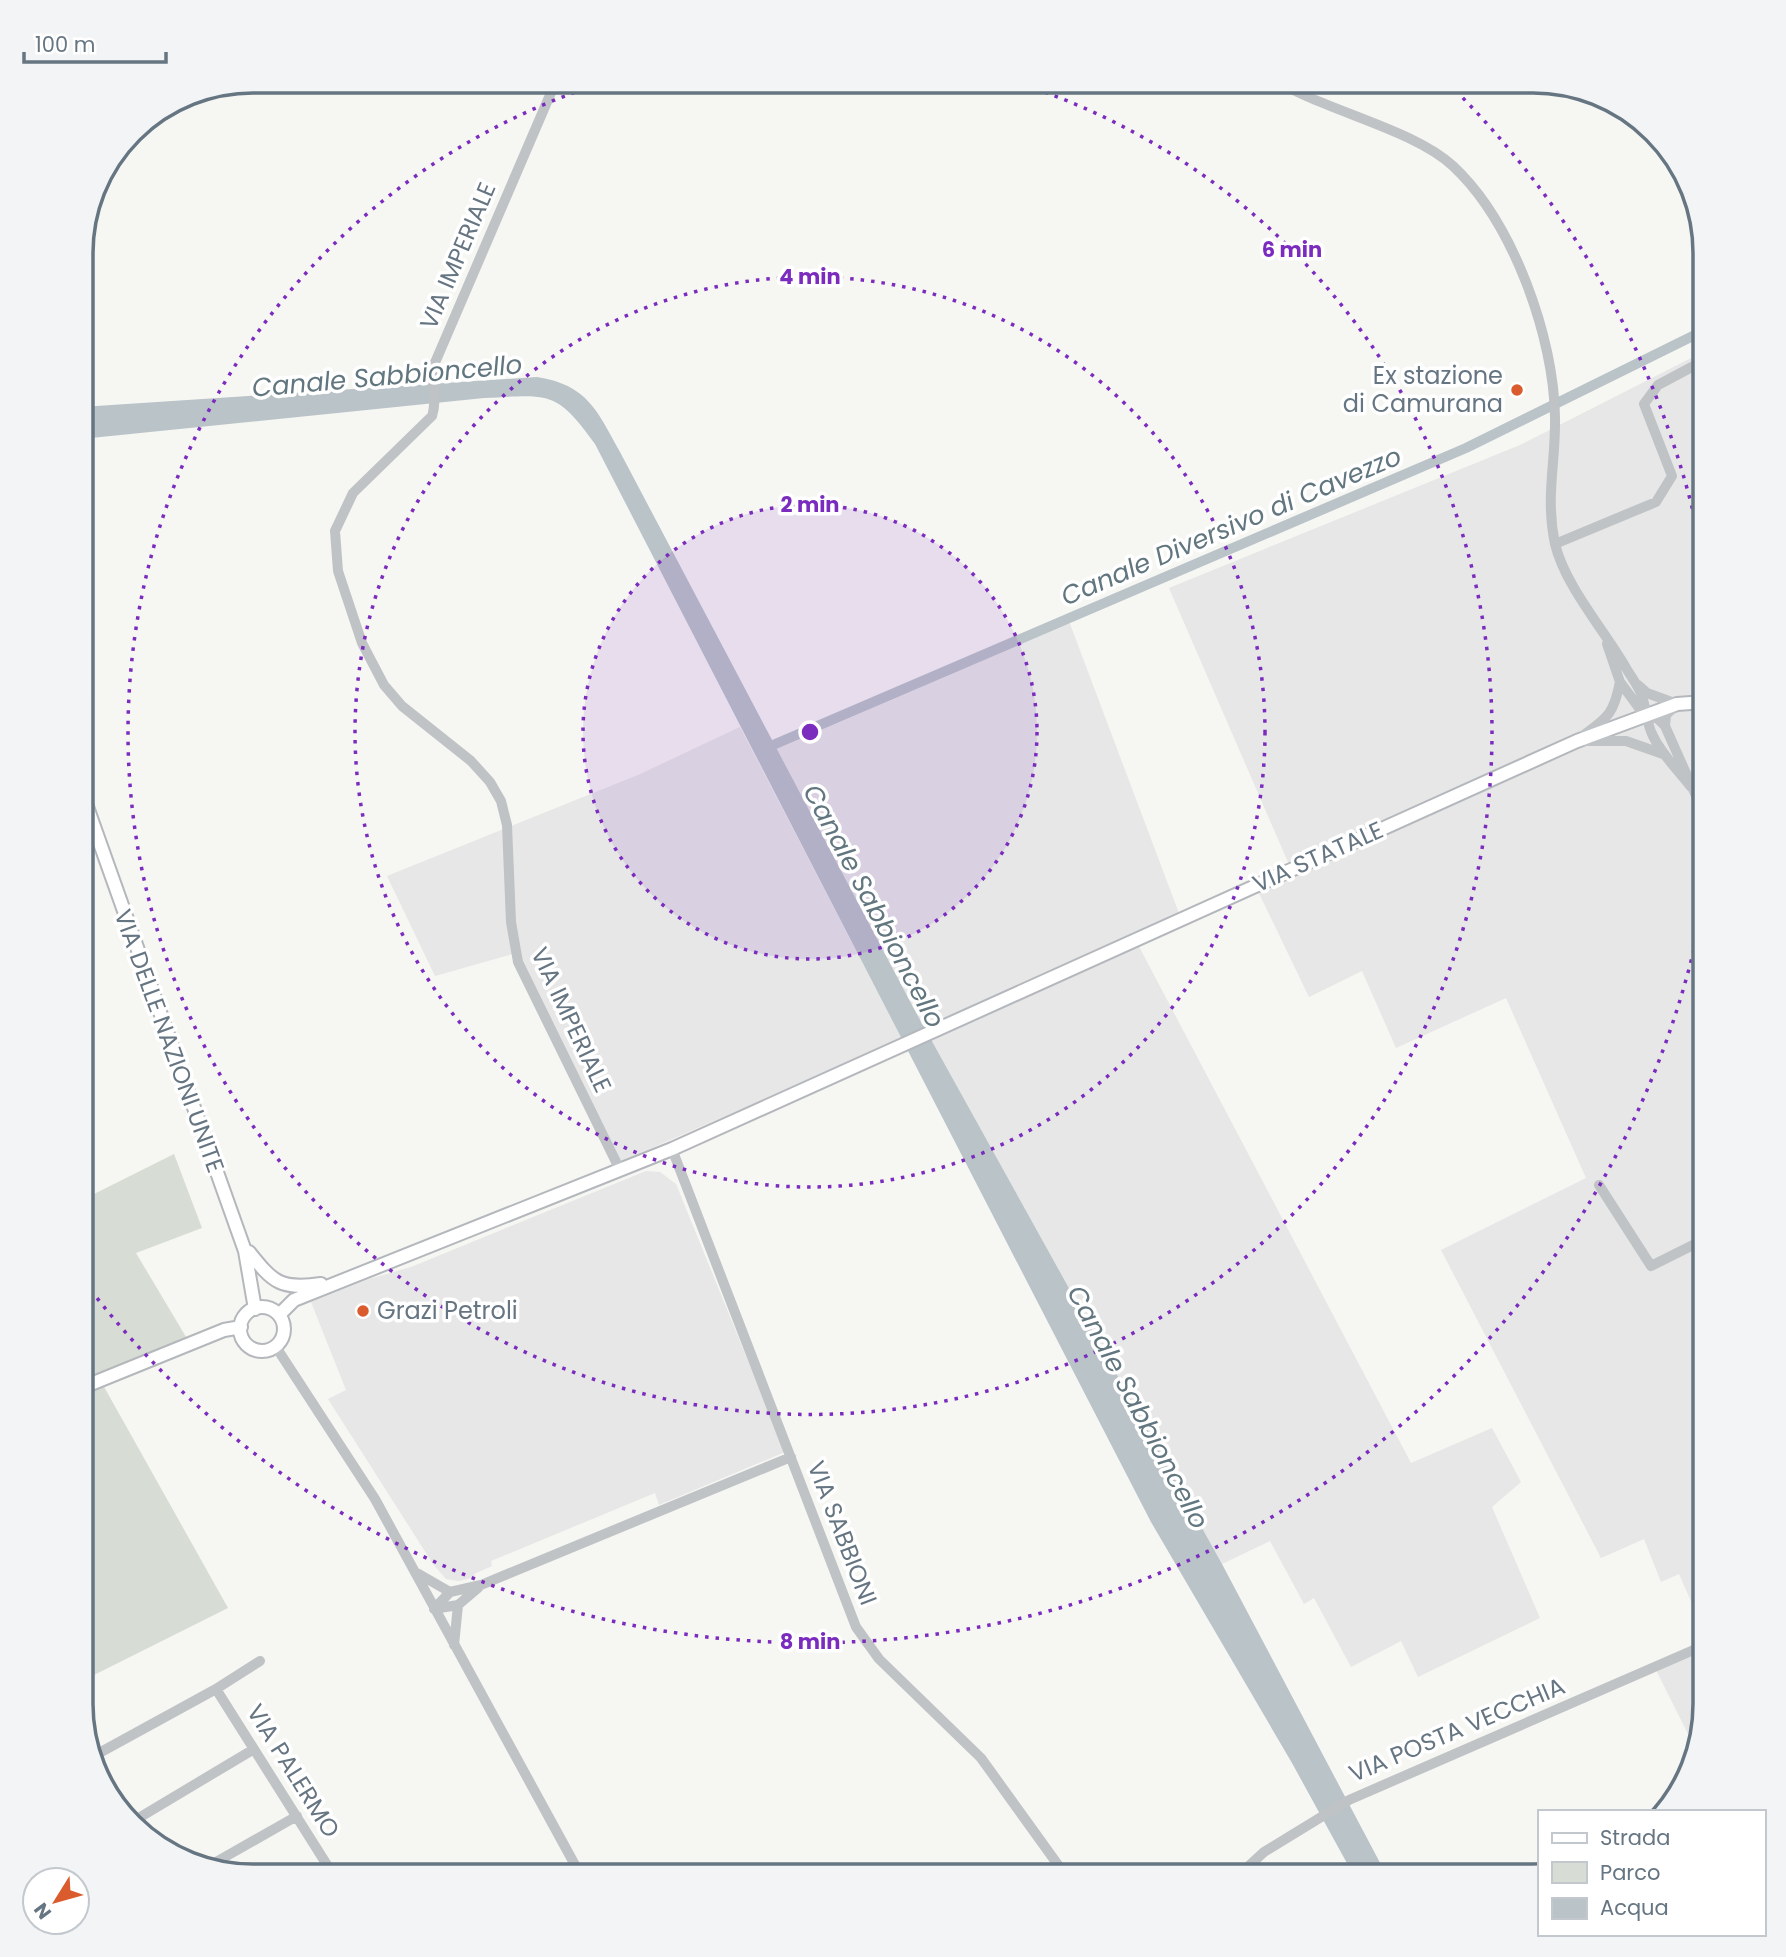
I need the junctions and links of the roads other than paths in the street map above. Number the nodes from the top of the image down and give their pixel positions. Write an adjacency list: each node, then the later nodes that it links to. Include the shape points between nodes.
1 (551, 93): 18 (street, VIA IMPERIALE, via 432,376 436,406 426,424 353,493 335,531 338,571 362,643 384,685 396,701 471,761 501,801 518,962)
2 (1303, 93): 4 (street, via 1452,165 1482,199 1508,245 1533,304 1554,383 1549,494)
3 (1693, 367): 4 (street, via 1658,385 1644,404 1672,476 1656,502)
4 (1555, 544): 5 (street)
5 (1604, 637): 6 (street); 7 (street)
6 (1633, 680): 9 (street, via 1647,693); 10 (street)
7 (1619, 682): 10 (street); 12 (street, via 1615,707)
8 (1693, 703): 9 (main road, VIA STATALE)
9 (1677, 704): 10 (main road, VIA STATALE); 11 (street, via 1666,715)
10 (1646, 717): 11 (street, via 1657,718); 12 (main road, VIA STATALE); 13 (street)
11 (1665, 726): 14 (street)
12 (1577, 741): 13 (street, via 1626,741); 17 (main road, VIA STATALE)
13 (1663, 754): 14 (street)
14 (1691, 787): 15 (street)
15 (1693, 791)
16 (93, 825): 21 (main road, VIA DELLE NAZIONI UNITE)
17 (672, 1149): 18 (main road, VIA STATALE); 28 (street, VIA SABBIONI)
18 (620, 1170): 22 (main road, VIA STATALE)
19 (1599, 1185): 20 (street, via 1651,1266)
20 (1693, 1245)
21 (246, 1251): 22 (main road, VIA DELLE NAZIONI UNITE, via 266,1275 281,1284 308,1286); 23 (main road, VIA DELLE NAZIONI UNITE)
22 (351, 1278): 24 (main road, via 294,1300)
23 (255, 1309): 24 (main road, via 268,1308); 25 (main road)
24 (279, 1315): 26 (main road, via 284,1331)
25 (241, 1327): 26 (main road, via 242,1338 254,1350); 27 (main road)
26 (276, 1347): 29 (street, via 375,1499)
27 (93, 1383)
28 (791, 1457): 30 (street); 45 (street, VIA SABBIONI, via 862,1637 981,1758)
29 (415, 1572): 31 (street); 33 (street)
30 (481, 1585): 31 (street); 32 (street)
31 (450, 1592): 33 (street)
32 (458, 1605): 33 (street); 34 (street)
33 (434, 1609): 34 (street)
34 (454, 1646): 44 (street)
35 (1693, 1651): 46 (street, VIA POSTA VECCHIA, via 1349,1800)
36 (260, 1661): 37 (street)
37 (216, 1689): 38 (street, VIA PALERMO); 39 (street)
38 (254, 1749): 40 (street, VIA PALERMO); 41 (street)
39 (100, 1752)
40 (297, 1816): 42 (street); 43 (street, VIA PALERMO)
41 (140, 1818)
42 (219, 1860)
43 (326, 1864)
44 (574, 1864)
45 (1057, 1864)
46 (1252, 1864)

